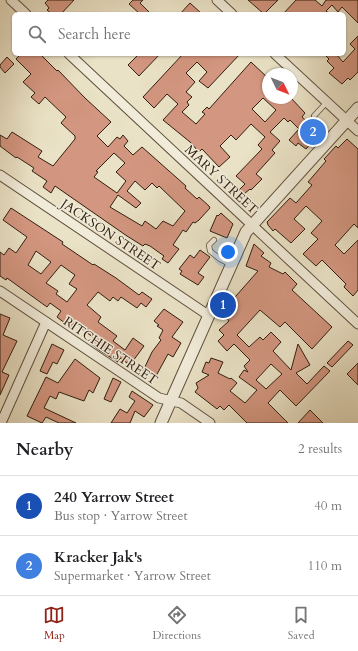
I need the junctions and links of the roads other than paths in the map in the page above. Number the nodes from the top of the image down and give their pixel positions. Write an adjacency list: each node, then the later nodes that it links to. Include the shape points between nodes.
1 (11, 0): 3 (street)
2 (217, 0): 4 (street)
3 (24, 12)
4 (230, 12)
5 (71, 56): 13 (street, MARY STREET)
6 (277, 56): 7 (street)
7 (327, 102): 9 (lane); 10 (street)
8 (358, 108): 10 (street)
9 (314, 116)
10 (347, 120): 11 (street); 13 (street)
11 (358, 131)
12 (0, 175): 17 (street, JACKSON STREET)
13 (251, 225): 15 (street); 19 (street, MARY STREET)
14 (214, 240): 15 (lane, via 210,245 210,251)
15 (230, 264): 17 (street)
16 (0, 291): 18 (street, RITCHIE STREET)
17 (208, 315): 20 (street)
18 (46, 322): 20 (street, RITCHIE STREET, via 160,398); 21 (street)
19 (358, 324)
20 (170, 401): 22 (street); 23 (street, RITCHIE STREET, via 181,403)
21 (1, 423)
22 (161, 423)
23 (210, 423)

